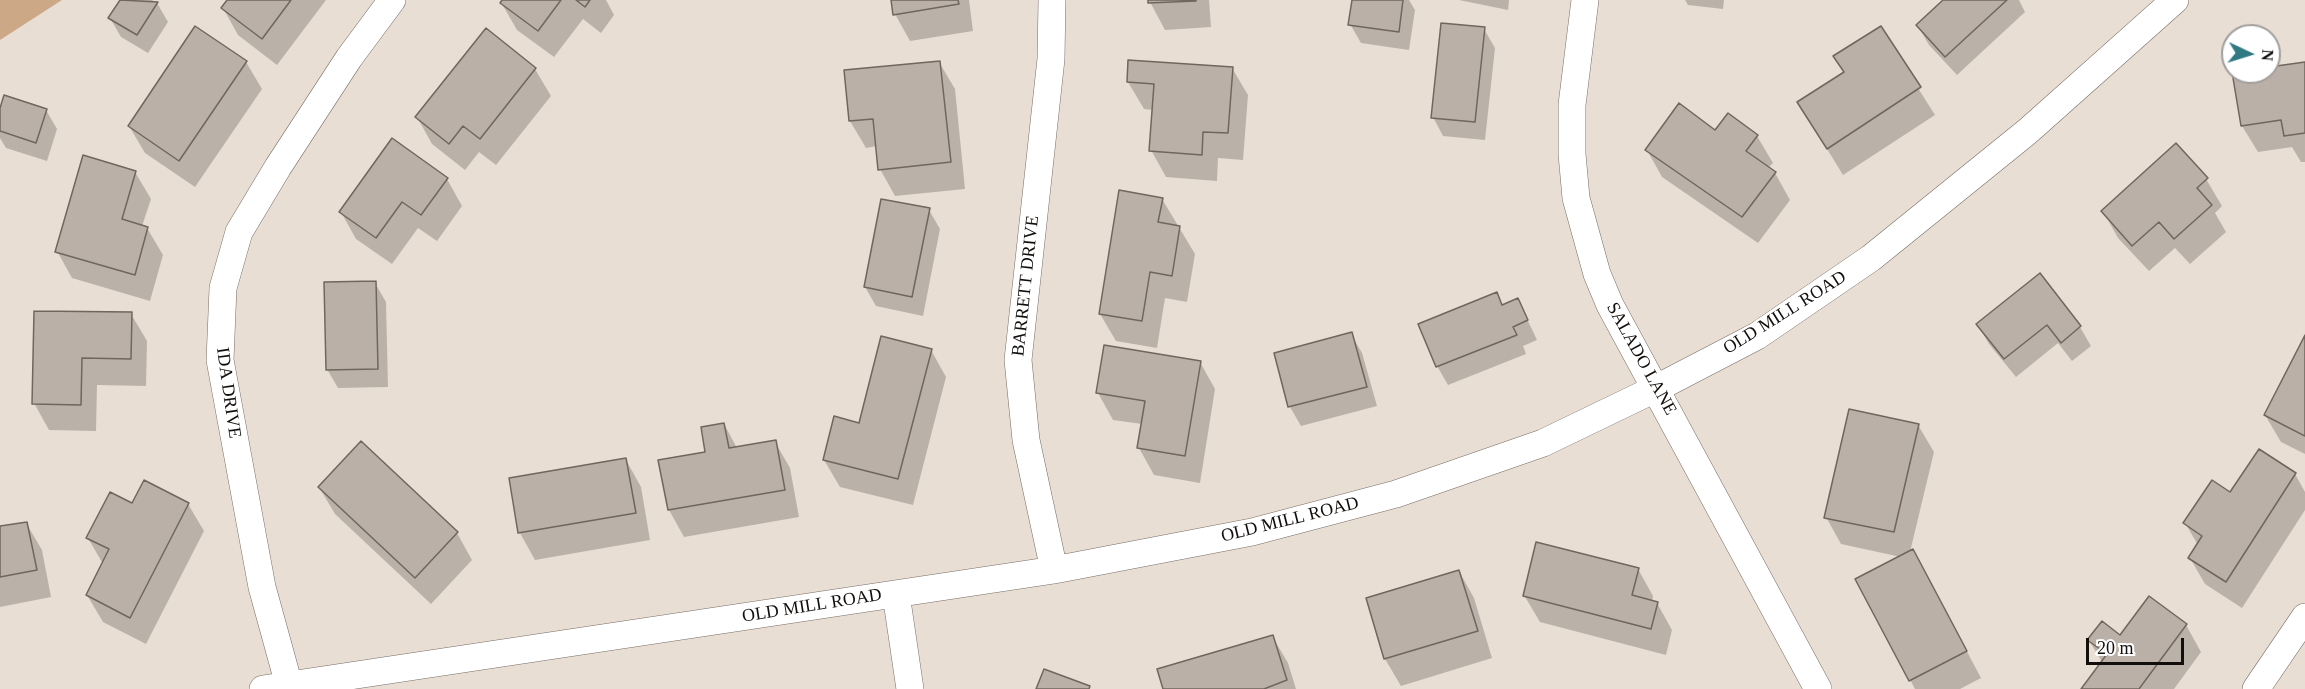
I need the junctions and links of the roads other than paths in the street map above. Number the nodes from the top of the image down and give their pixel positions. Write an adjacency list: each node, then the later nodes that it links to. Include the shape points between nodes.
1 (392, 0): 9 (street, IDA DRIVE, via 349,58 239,232 223,288 220,360 262,587)
2 (1052, 0): 6 (street, BARRETT DRIVE, via 1051,59 1018,360 1026,440)
3 (1586, 0): 5 (street, SALADO LANE, via 1572,105 1576,198 1601,284)
4 (2175, 0): 5 (street, OLD MILL ROAD, via 2028,132 1871,258 1757,336)
5 (1657, 388): 6 (street, OLD MILL ROAD, via 1543,443 1396,494 1252,532); 11 (street, SALADO LANE)
6 (1054, 570): 7 (street, OLD MILL ROAD)
7 (896, 594): 9 (street, OLD MILL ROAD); 10 (street)
8 (2305, 617): 12 (street)
9 (276, 687)
10 (910, 689)
11 (1818, 689)
12 (2256, 689)

